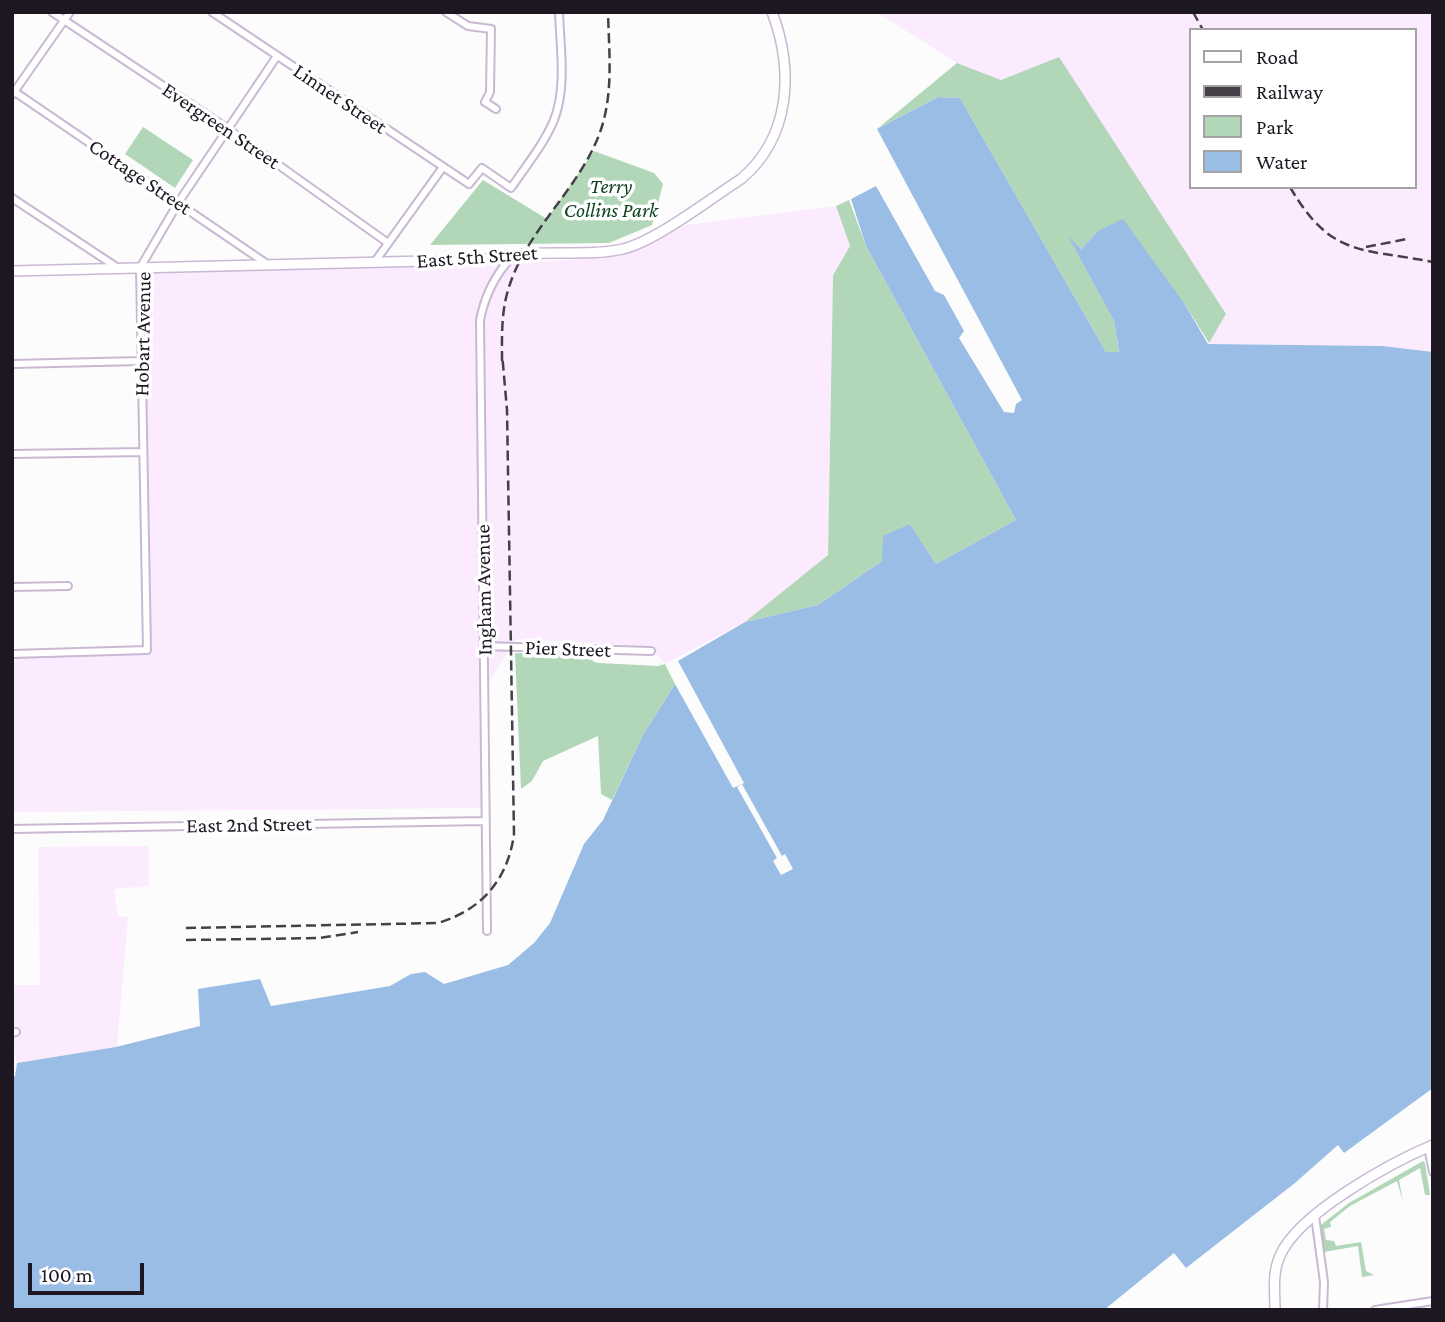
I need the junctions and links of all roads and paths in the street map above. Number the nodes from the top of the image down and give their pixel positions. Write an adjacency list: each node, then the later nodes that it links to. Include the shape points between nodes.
1 (52, 12): 7 (street, Evergreen Street)
2 (70, 12): 7 (street)
3 (212, 12): 8 (street, Linnet Street)
4 (446, 12): 10 (street, via 468,26 491,29 490,92 485,102)
5 (559, 12): 12 (street, Linnet Street, via 559,100 547,134 511,188 482,168 469,184)
6 (772, 12): 16 (street, East 5th Street, via 783,48 786,95 773,138 754,168 651,237 625,248)
7 (64, 21): 9 (street); 11 (street, Evergreen Street)
8 (277, 56): 11 (street, Hobart Avenue); 12 (street, Linnet Street)
9 (13, 92): 14 (street, Cottage Street)
10 (496, 109)
11 (228, 130): 14 (street, Hobart Avenue); 15 (street, Evergreen Street)
12 (443, 167): 15 (street)
13 (12, 198): 20 (street)
14 (178, 203): 18 (street, Cottage Street); 19 (street, Hobart Avenue)
15 (388, 243): 17 (street)
16 (511, 258): 17 (street, East 5th Street); 28 (street, Ingham Avenue, via 493,280 480,320)
17 (374, 263): 18 (street, East 5th Street)
18 (268, 265): 19 (street, East 5th Street)
19 (140, 268): 20 (street, East 5th Street); 22 (street, Hobart Avenue)
20 (119, 269): 21 (street, East 5th Street)
21 (12, 271)
22 (141, 361): 23 (street); 24 (street, Hobart Avenue)
23 (12, 364)
24 (143, 452): 25 (street); 30 (street, Hobart Avenue, via 146,650)
25 (12, 454)
26 (68, 586): 27 (street)
27 (12, 587)
28 (484, 646): 29 (street, Pier Street); 31 (street, Ingham Avenue)
29 (651, 651)
30 (12, 654)
31 (485, 821): 32 (street, East 2nd Street); 33 (street, Ingham Avenue)
32 (12, 829)
33 (487, 931)
34 (1430, 1146): 35 (street); 36 (street, via 1360,1184)
35 (1433, 1172)
36 (1315, 1216): 38 (street, via 1281,1252); 39 (street)
37 (1433, 1301): 40 (street)
38 (1275, 1310)
39 (1323, 1310)
40 (1375, 1310)

